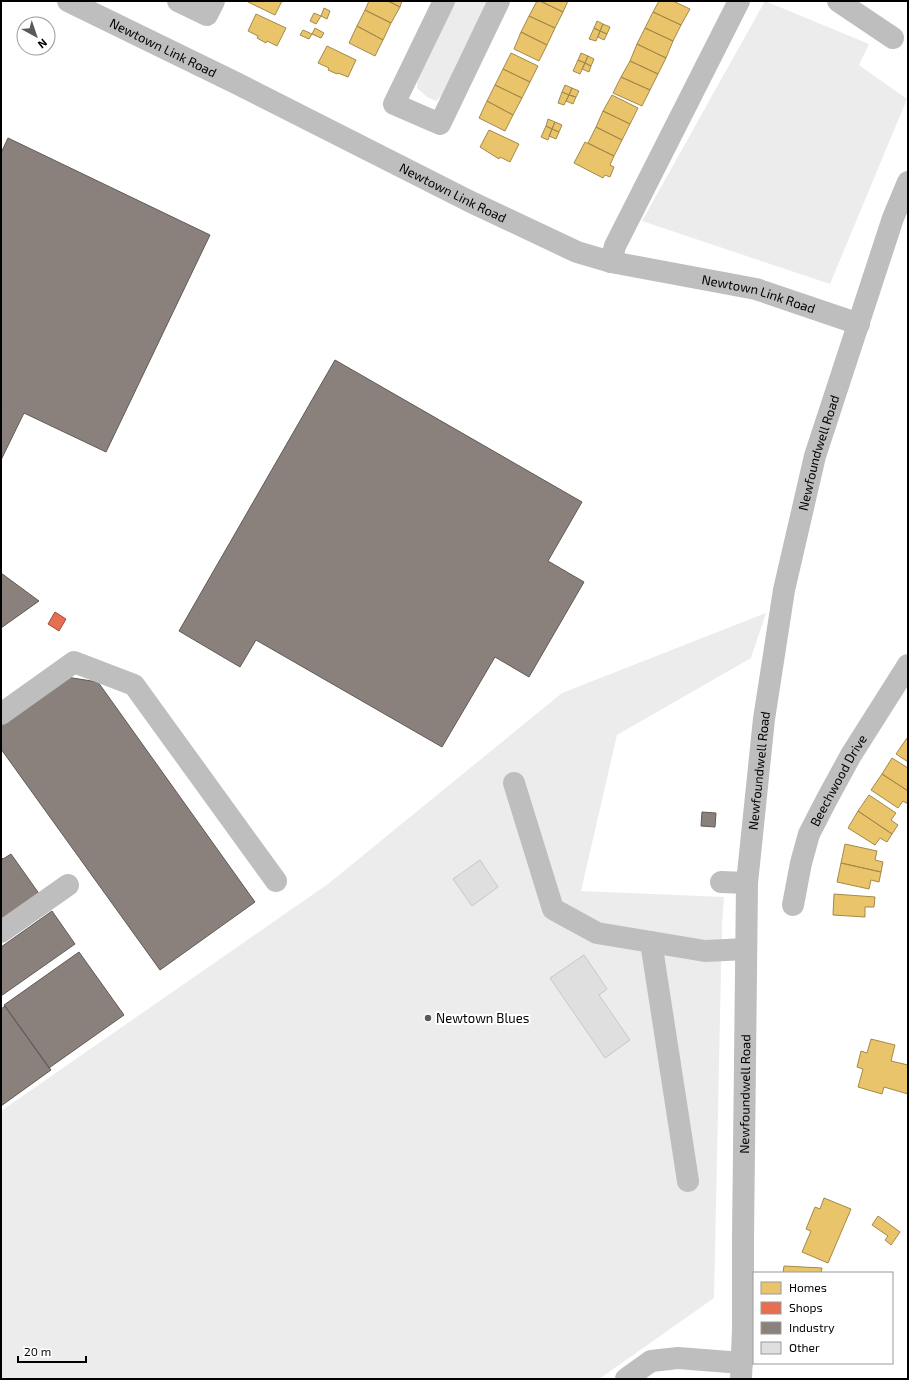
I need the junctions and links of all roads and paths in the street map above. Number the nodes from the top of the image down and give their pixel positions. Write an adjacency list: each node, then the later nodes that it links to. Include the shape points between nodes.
1 (68, 1): 10 (street, Newtown Link Road, via 471,202 577,252)
2 (178, 1): 3 (street, via 207,15)
3 (214, 1)
4 (444, 1): 5 (street, via 394,104 440,124)
5 (499, 1)
6 (739, 1): 10 (street, via 615,246)
7 (838, 1): 8 (street)
8 (893, 38)
9 (908, 182): 11 (street, Newfoundwell Road, via 893,218)
10 (611, 262): 11 (street, Newtown Link Road, via 756,289)
11 (859, 324): 17 (street, Newfoundwell Road, via 816,456 784,590 764,719)
12 (908, 665): 19 (street, Beechwood Drive, via 851,755 809,834)
13 (1, 714): 15 (street, via 74,662 134,685)
14 (514, 783): 21 (street, via 553,910 597,933)
15 (276, 881)
16 (721, 882): 17 (street)
17 (747, 883): 22 (street, Newfoundwell Road)
18 (68, 885): 20 (street)
19 (793, 905)
20 (1, 932)
21 (651, 942): 22 (street, via 705,951); 23 (street)
22 (746, 949): 24 (street, Newfoundwell Road)
23 (688, 1181)
24 (741, 1371): 25 (street, via 678,1358 651,1361)
25 (626, 1379)

